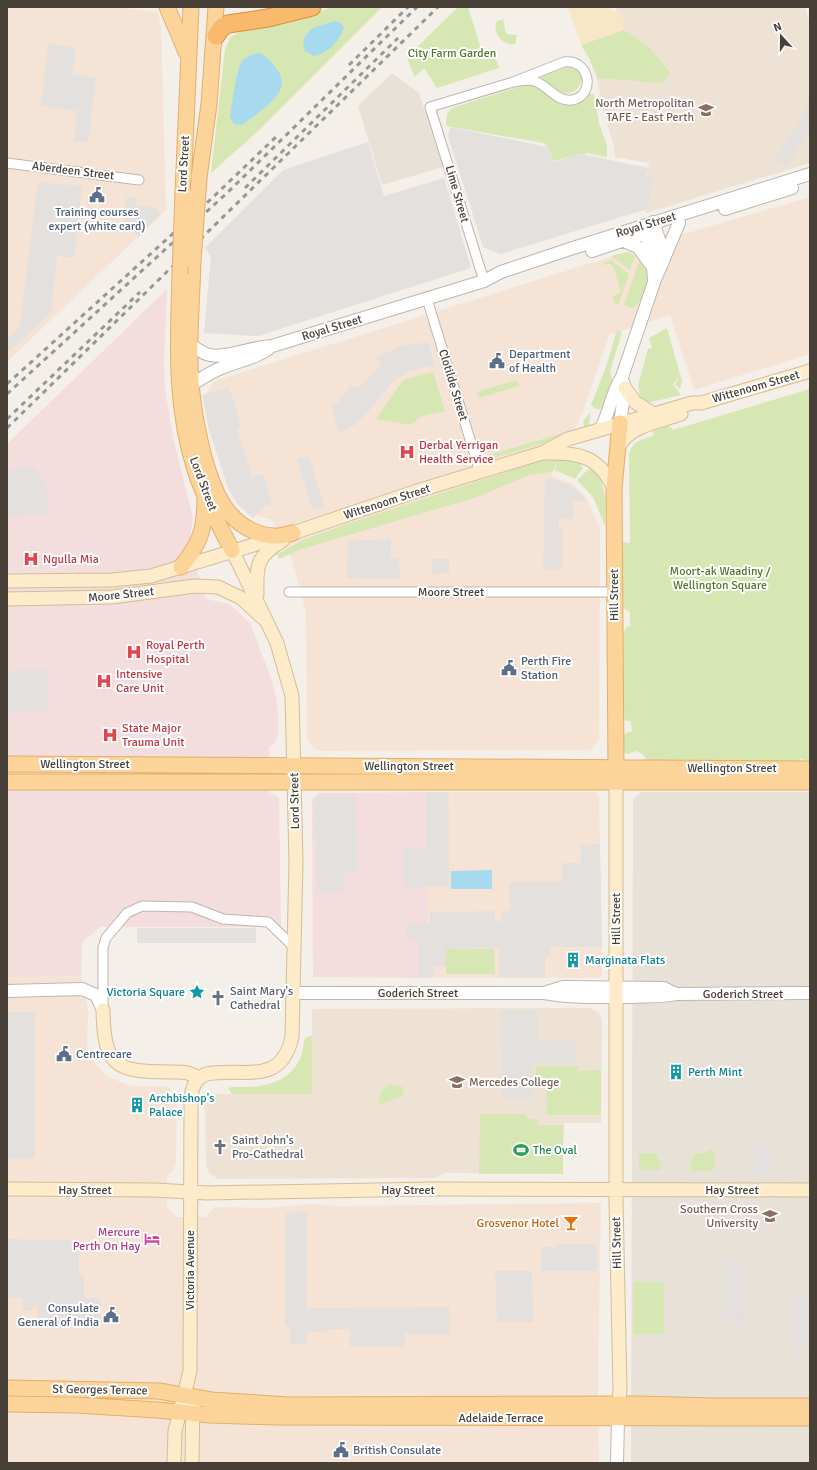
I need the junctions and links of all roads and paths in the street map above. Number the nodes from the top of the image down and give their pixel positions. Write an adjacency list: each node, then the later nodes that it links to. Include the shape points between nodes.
1 (167, 7): 6 (main road, via 182,39)
2 (191, 7): 6 (main road, Lord Street)
3 (216, 7): 5 (main road, Lord Street)
4 (312, 7): 5 (highway, via 268,18 228,24 221,28)
5 (216, 36): 18 (main road, Lord Street, bridge, via 199,178 193,261)
6 (188, 60): 31 (main road, Lord Street, bridge, via 178,366 191,456)
7 (513, 82): 7 (street, via 568,61 580,65 588,79 582,94 571,100 561,98 534,80); 16 (street, Lime Street, via 430,107)
8 (7, 163): 10 (street, Aberdeen Street)
9 (810, 174): 13 (street, Royal Street)
10 (139, 180)
11 (810, 182): 12 (street, Royal Street)
12 (679, 224): 13 (street, Royal Street); 15 (street)
13 (650, 228): 14 (street, Royal Street); 15 (street, Hill Street); 16 (street, Royal Street, via 501,272)
14 (624, 241): 15 (street); 16 (street, Royal Street, via 506,278)
15 (658, 265): 21 (street, Hill Street)
16 (484, 281): 17 (street, Royal Street)
17 (427, 299): 19 (street, Royal Street); 29 (street, Clotilde Street)
18 (191, 345): 19 (street, Royal Street, via 202,353 220,356 260,346); 22 (main road, Lord Street)
19 (272, 346): 22 (street, Royal Street, via 262,355 225,366)
20 (810, 371): 23 (main road, Wittenoom Street)
21 (624, 382): 24 (main road, via 635,402); 25 (street, Hill Street); 26 (street, Hill Street, via 614,394 607,418)
22 (191, 385): 32 (main road, Lord Street, via 197,430 216,488 228,512 240,523 260,533 274,536)
23 (701, 403): 24 (main road, Wittenoom Street, via 692,403); 27 (main road, Wittenoom Street, via 695,410 632,431 623,438)
24 (653, 414): 25 (main road, Wittenoom Street)
25 (620, 423): 26 (main road, Wittenoom Street); 27 (main road, Hill Street)
26 (600, 430): 28 (main road, Wittenoom Street, via 568,439)
27 (618, 448): 30 (main road, Hill Street)
28 (542, 453): 29 (main road, Wittenoom Street); 30 (main road, Wittenoom Street, via 568,453 587,458 606,474)
29 (480, 472): 32 (main road, Wittenoom Street)
30 (614, 490): 37 (main road, Hill Street)
31 (205, 495): 33 (main road, Lord Street); 34 (main road, via 203,530 193,552)
32 (293, 533): 33 (main road, Wittenoom Street); 38 (main road, via 269,549 259,561 256,572)
33 (232, 550): 34 (main road, Moore Street); 38 (main road, Lord Street)
34 (181, 567): 35 (main road, Moore Street, via 151,576 112,580)
35 (7, 581)
36 (289, 592): 37 (street, Moore Street)
37 (614, 592): 44 (main road, Hill Street)
38 (257, 599): 40 (main road, Lord Street)
39 (7, 600): 40 (main road, Moore Street, via 112,597 195,586 218,587 241,598)
40 (270, 624): 42 (main road, Lord Street, via 284,660 292,696)
41 (7, 764): 42 (main road, Wellington Street)
42 (295, 766): 44 (main road, Wellington Street); 46 (main road, Lord Street)
43 (810, 769): 44 (main road, Wellington Street)
44 (616, 775): 46 (main road, Wellington Street); 47 (main road, Wellington Street); 50 (main road, Hill Street)
45 (7, 782): 46 (main road, Wellington Street)
46 (295, 782): 48 (main road, Lord Street)
47 (810, 782)
48 (293, 946): 51 (main road); 53 (street, via 268,922 223,919 192,907 134,908 106,938 103,948)
49 (7, 991): 53 (street, via 82,989 96,995)
50 (616, 992): 51 (street, Goderich Street, via 562,988 544,993); 52 (street, Goderich Street, via 664,988 676,994); 56 (main road, Hill Street)
51 (292, 993): 54 (main road, via 292,1037 286,1054 278,1065 259,1072 214,1072)
52 (810, 993)
53 (103, 1010): 54 (main road, via 104,1042 107,1050 119,1064 129,1070 185,1072)
54 (198, 1078): 58 (main road, Victoria Avenue, via 191,1099)
55 (7, 1189): 58 (main road, Hay Street)
56 (616, 1190): 57 (main road, Hay Street); 58 (main road, Hay Street); 63 (main road, Hill Street)
57 (810, 1190)
58 (191, 1192): 60 (main road, Victoria Avenue)
59 (7, 1388): 60 (main road, St Georges Terrace, via 144,1390)
60 (188, 1396): 63 (main road, Adelaide Terrace, via 289,1405); 64 (main road, Victoria Avenue)
61 (7, 1404): 64 (main road, St Georges Terrace, via 76,1405)
62 (810, 1406): 63 (main road, Adelaide Terrace)
63 (618, 1411): 64 (main road, Adelaide Terrace, via 276,1417); 65 (main road, Adelaide Terrace); 68 (street, Hill Street)
64 (186, 1413): 66 (main road, Victoria Avenue, via 175,1431); 67 (main road, Victoria Avenue)
65 (810, 1418)
66 (174, 1463)
67 (192, 1463)
68 (617, 1463)

